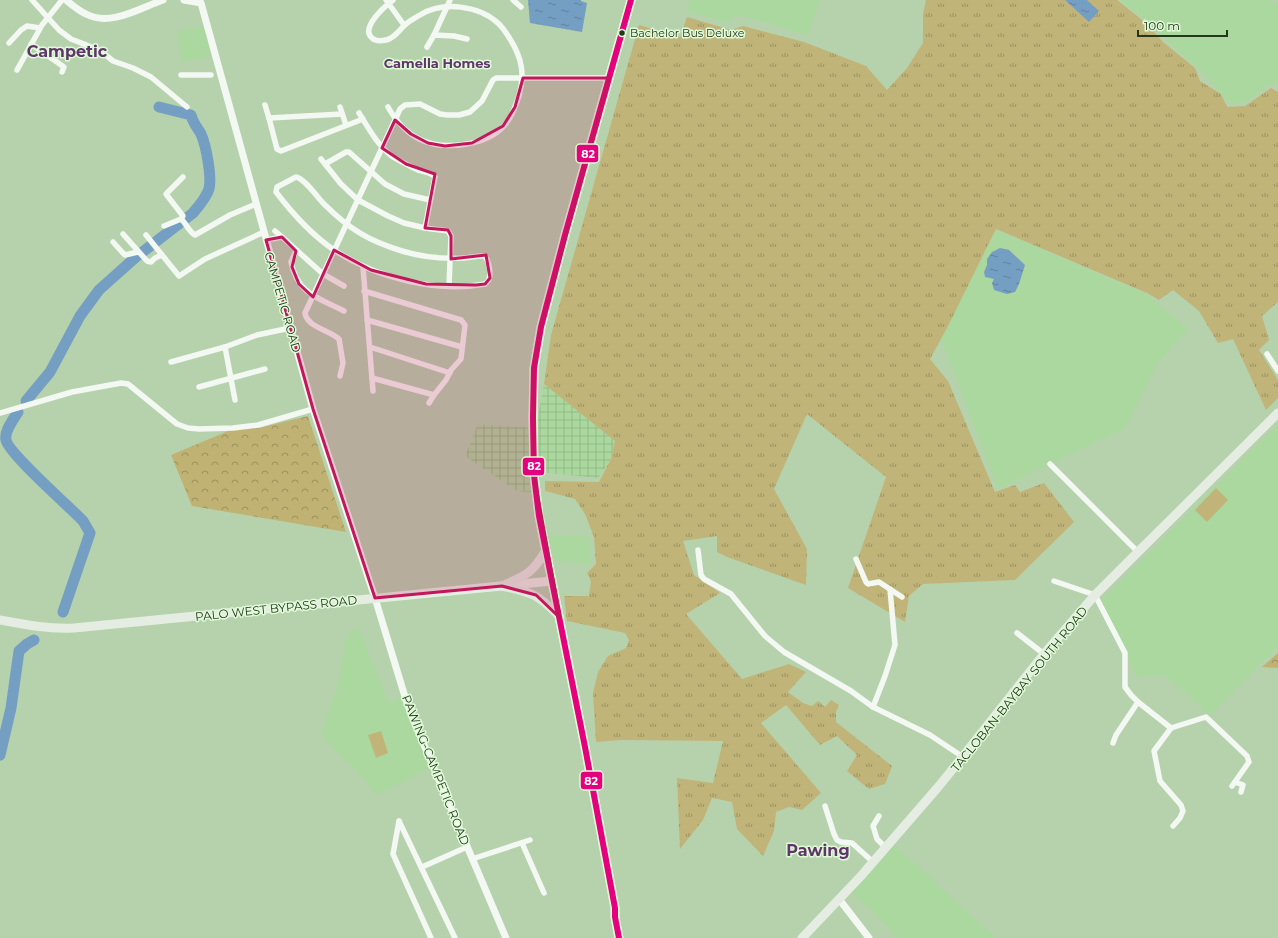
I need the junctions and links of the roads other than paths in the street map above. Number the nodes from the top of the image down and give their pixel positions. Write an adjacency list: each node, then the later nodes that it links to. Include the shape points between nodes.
1 (32, 0): 12 (street)
2 (62, 0): 12 (street)
3 (66, 0): 4 (street, via 86,15 103,18 124,15)
4 (163, 0)
5 (184, 0): 23 (street, CAMPETIC ROAD, via 201,3)
6 (450, 0): 10 (street)
7 (513, 0): 11 (street)
8 (631, 0): 25 (highway)
9 (389, 1): 13 (street); 13 (street, via 372,21 368,34 372,39 384,40 392,38)
10 (447, 6): 13 (street, via 420,15); 15 (street); 24 (street, via 476,11 499,24 516,48)
11 (521, 6)
12 (48, 17): 14 (street); 27 (street, via 59,30 74,41 94,48 113,61 151,77)
13 (404, 26)
14 (40, 28): 17 (street, via 27,26); 18 (street)
15 (434, 35): 16 (street); 19 (street)
16 (467, 39)
17 (9, 43)
18 (31, 44): 20 (street); 21 (street, via 64,67)
19 (427, 47)
20 (17, 70)
21 (62, 72)
22 (181, 75): 23 (street)
23 (216, 75): 43 (street, CAMPETIC ROAD)
24 (523, 78): 25 (street); 34 (street, via 495,79 482,101 464,114 453,116 440,114 420,104 405,105); 34 (street, via 511,116 498,131 472,143 445,146 428,143 411,134)
25 (609, 78): 89 (highway, via 549,296 534,368 534,475)
26 (265, 105): 32 (street)
27 (187, 107)
28 (340, 107): 31 (street)
29 (388, 107): 34 (street)
30 (360, 113): 33 (street)
31 (342, 114): 32 (street); 35 (street)
32 (270, 118): 35 (street, via 277,150 281,151)
33 (363, 119): 35 (street); 36 (street)
34 (395, 120): 36 (street)
35 (346, 125)
36 (382, 148): 39 (street); 42 (street, via 393,157 435,177)
37 (321, 159): 38 (street)
38 (325, 164): 39 (street, via 349,152); 41 (street)
39 (371, 173): 41 (street); 42 (street, via 404,194)
40 (183, 177): 44 (street, via 166,194 183,216)
41 (358, 200): 45 (street); 47 (street, via 404,223)
42 (430, 200): 47 (street)
43 (256, 204): 44 (street, via 195,234); 49 (street, CAMPETIC ROAD)
44 (183, 220): 46 (street)
45 (346, 225): 55 (street); 55 (street, via 299,177 277,187 276,192 288,207); 59 (street, via 371,240 402,252)
46 (164, 226)
47 (425, 228): 59 (street, via 448,231 451,236)
48 (275, 231): 52 (street)
49 (264, 232): 53 (street, CAMPETIC ROAD); 58 (street, via 205,258 178,276)
50 (123, 234): 57 (street)
51 (146, 235): 58 (street)
52 (282, 238): 53 (street); 56 (street)
53 (266, 240): 68 (street, CAMPETIC ROAD)
54 (113, 242): 57 (street, via 125,254)
55 (334, 250): 60 (street); 61 (street)
56 (296, 251): 61 (street); 65 (street, via 292,258 292,267 299,284)
57 (139, 254): 58 (street, via 150,262)
58 (162, 255)
59 (451, 259): 63 (street); 63 (street, via 485,257 490,278 486,284)
60 (363, 267): 63 (street, via 410,281); 64 (street)
61 (323, 274): 62 (street); 65 (street)
62 (344, 286)
63 (450, 286)
64 (364, 291): 67 (street); 71 (street, via 461,320 465,325)
65 (313, 296): 66 (street); 77 (street, via 305,313 306,317 310,323 339,339 343,363)
66 (344, 311)
67 (367, 320): 70 (street); 71 (street)
68 (290, 328): 69 (street, via 257,335); 85 (street, CAMPETIC ROAD)
69 (225, 347): 73 (street); 78 (street)
70 (370, 347): 76 (street); 79 (street)
71 (462, 347): 76 (street, via 461,359)
72 (1268, 354): 75 (street)
73 (171, 362)
74 (265, 369): 78 (street)
75 (1278, 371)
76 (450, 373): 82 (street)
77 (340, 376)
78 (231, 378): 80 (street); 83 (street)
79 (372, 378): 81 (street); 82 (street)
80 (199, 387)
81 (373, 391)
82 (434, 395): 84 (street)
83 (235, 400)
84 (429, 403)
85 (314, 409): 86 (street, via 258,426 188,428 177,424 128,384 121,382 72,392); 99 (street, CAMPETIC ROAD)
86 (0, 413)
87 (1278, 413): 91 (main road, TACLOBAN-BAYBAY SOUTH ROAD)
88 (1050, 464): 91 (street)
89 (546, 550): 93 (highway); 95 (highway, via 531,572)
90 (698, 550): 105 (street, via 701,575 704,579 731,594 765,636 784,652 851,691)
91 (1138, 552): 97 (main road, TACLOBAN-BAYBAY SOUTH ROAD)
92 (856, 559): 96 (street, via 868,584 879,582)
93 (552, 581): 95 (main road, PALO WEST BYPASS ROAD); 100 (highway)
94 (1054, 581): 97 (street)
95 (502, 586): 99 (main road, PALO WEST BYPASS ROAD); 100 (highway, via 536,595)
96 (890, 589): 98 (street); 105 (street, via 895,645)
97 (1095, 596): 103 (main road, TACLOBAN-BAYBAY SOUTH ROAD); 104 (street, via 1125,653 1125,687)
98 (902, 597)
99 (375, 598): 101 (main road, PALO WEST BYPASS ROAD, via 74,628 30,626); 115 (street, PAWING-CAMPETIC ROAD, via 413,719)
100 (560, 618): 122 (highway)
101 (0, 620)
102 (1017, 632): 103 (street)
103 (1044, 654): 108 (main road, TACLOBAN-BAYBAY SOUTH ROAD)
104 (1138, 702): 106 (street); 107 (street)
105 (873, 707): 108 (street, via 930,735)
106 (1171, 728): 109 (street, via 1206,717 1248,759 1247,765 1234,784 1243,785); 112 (street, via 1154,751 1160,781 1181,804 1183,811)
107 (1113, 743)
108 (963, 757): 116 (main road, TACLOBAN-BAYBAY SOUTH ROAD)
109 (1241, 792)
110 (825, 806): 118 (street, via 837,840 852,843)
111 (879, 816): 116 (street, via 873,826 877,839)
112 (1173, 826)
113 (530, 840): 114 (street)
114 (522, 843): 117 (street); 120 (street)
115 (466, 847): 117 (street, PAWING-CAMPETIC ROAD); 119 (street)
116 (886, 848): 118 (main road, TACLOBAN-BAYBAY SOUTH ROAD)
117 (472, 859): 125 (street, PAWING-CAMPETIC ROAD)
118 (873, 862): 121 (main road, TACLOBAN-BAYBAY SOUTH ROAD)
119 (422, 867): 123 (street, via 399,821 393,854); 124 (street)
120 (544, 893)
121 (839, 899): 128 (main road, TACLOBAN-BAYBAY SOUTH ROAD); 129 (street)
122 (615, 908): 126 (highway); 127 (highway)
123 (431, 938)
124 (454, 938)
125 (506, 938)
126 (619, 938)
127 (624, 938)
128 (802, 938)
129 (869, 938)

